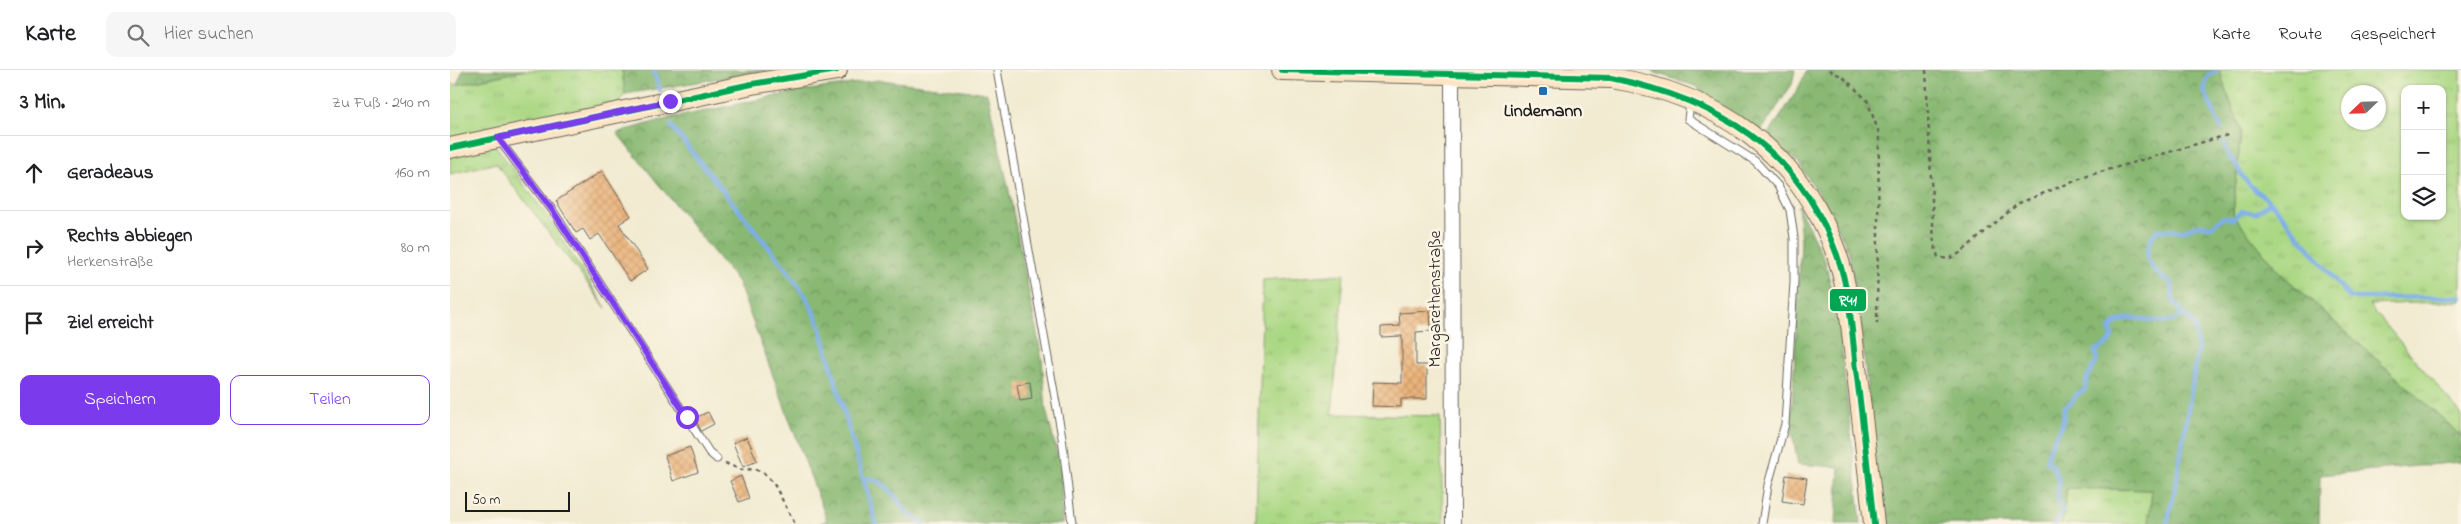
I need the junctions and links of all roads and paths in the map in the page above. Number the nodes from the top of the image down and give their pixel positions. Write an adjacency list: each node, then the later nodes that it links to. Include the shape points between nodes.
1 (837, 70): 9 (main road, via 752,84)
2 (997, 70): 14 (lane, via 1062,437)
3 (1282, 70): 6 (main road)
4 (1829, 70): 11 (path, via 1843,77 1867,100 1880,133)
5 (1926, 70): 8 (path, via 1934,244 1938,257 1948,259 1960,253 2019,203 2090,175)
6 (1452, 72): 7 (main road, via 1611,78 1646,84); 15 (street, Margarethenstraße)
7 (1690, 98): 16 (lane, via 1688,119 1756,161 1778,186 1790,210 1794,282 1785,424 1768,485); 17 (main road, via 1737,124 1767,148 1810,200 1824,225 1837,256 1850,314)
8 (2231, 134)
9 (498, 138): 10 (main road); 12 (lane, via 553,211 709,452)
10 (450, 148)
11 (1876, 323)
12 (717, 459): 13 (path, via 742,470 763,472 774,484)
13 (795, 524)
14 (1072, 524)
15 (1453, 524)
16 (1762, 524)
17 (1874, 524)

